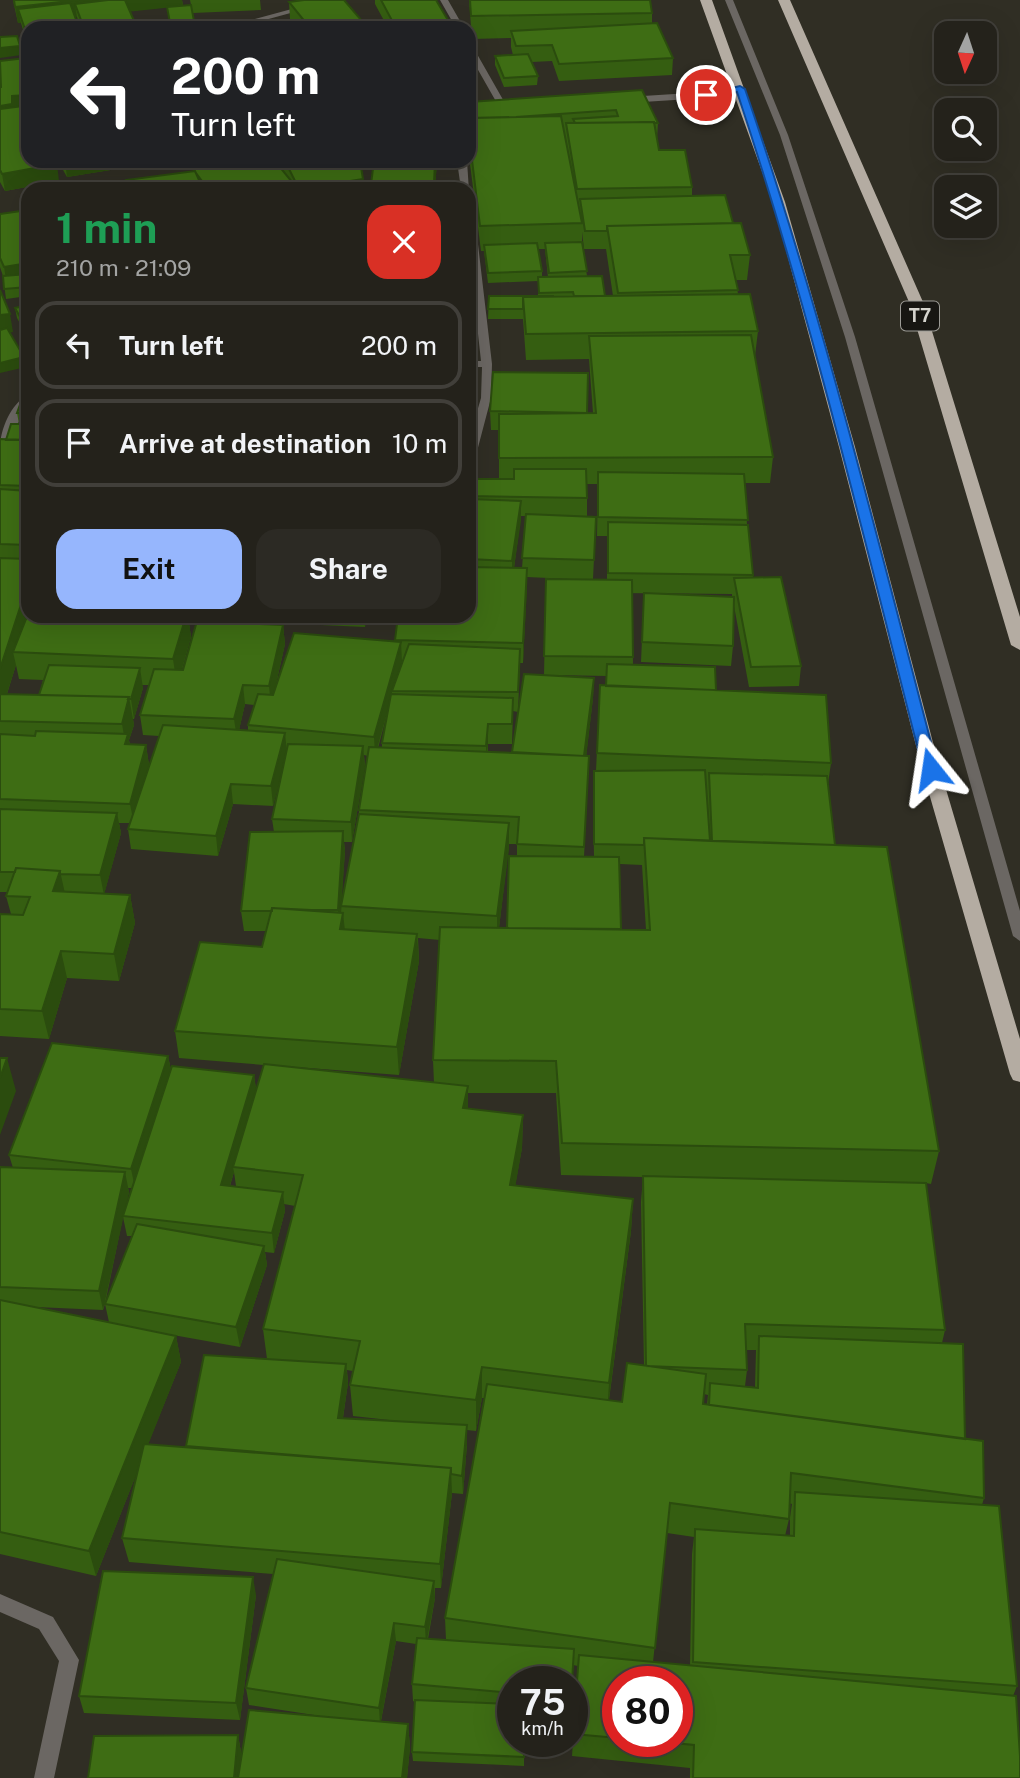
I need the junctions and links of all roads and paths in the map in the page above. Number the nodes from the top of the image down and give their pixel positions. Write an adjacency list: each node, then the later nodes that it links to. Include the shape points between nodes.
1 (334, 0): 6 (street)
2 (444, 0): 7 (street)
3 (706, 0): 9 (highway)
4 (729, 0): 21 (street, via 784,135 850,337)
5 (784, 0): 20 (highway, T7, via 916,302)
6 (253, 21)
7 (456, 21)
8 (476, 59): 12 (street)
9 (740, 89): 10 (street); 22 (highway, via 779,201 931,769)
10 (618, 101)
11 (519, 111): 12 (street)
12 (506, 112): 13 (street)
13 (494, 114)
14 (476, 270): 16 (street)
15 (476, 364): 16 (street)
16 (487, 364): 18 (street, via 486,398)
17 (21, 406): 19 (street)
18 (476, 434)
19 (0, 445)
20 (1020, 646)
21 (1020, 936)
22 (1020, 1074)
23 (0, 1603): 24 (street, via 46,1623 69,1660)
24 (44, 1778)

